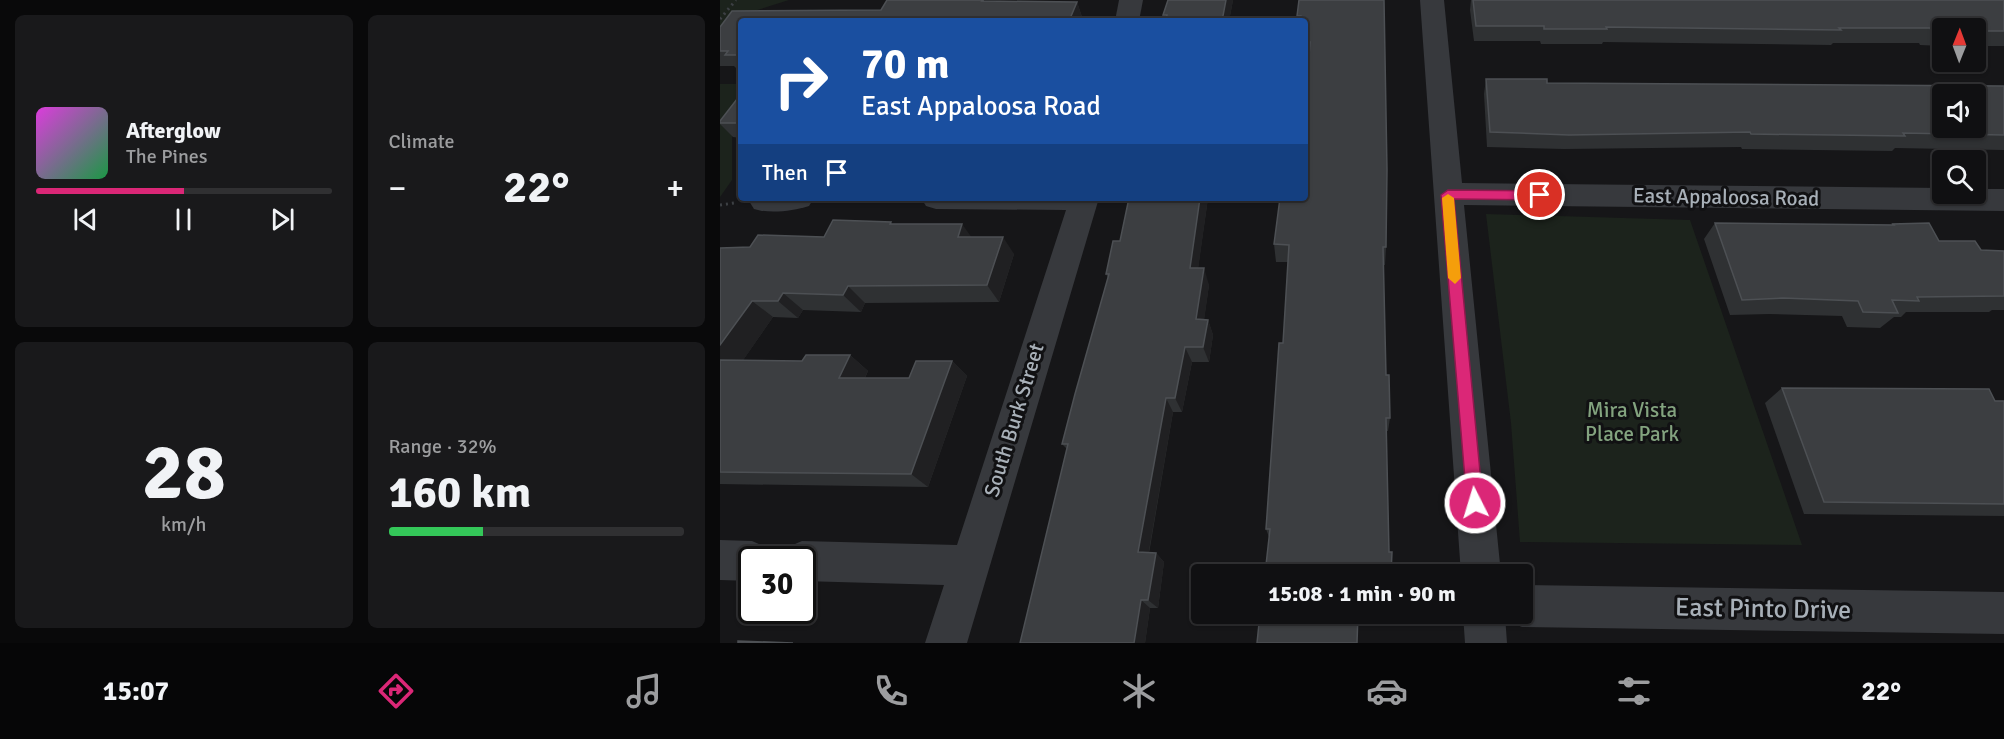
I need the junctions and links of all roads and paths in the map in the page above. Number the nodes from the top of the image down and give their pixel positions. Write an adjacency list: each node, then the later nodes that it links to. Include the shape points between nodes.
1 (736, 0): 5 (path)
2 (1131, 0): 4 (street)
3 (1432, 0): 6 (street)
4 (1128, 18)
5 (720, 19)
6 (1448, 195): 7 (street, East Appaloosa Road); 12 (street)
7 (2004, 200)
8 (1083, 201): 13 (street, South Burk Street)
9 (720, 560): 10 (street)
10 (738, 561)
11 (816, 561): 13 (street)
12 (1480, 564)
13 (969, 565): 17 (street, South Burk Street)
14 (1533, 606): 15 (street, East Pinto Drive)
15 (2004, 613)
16 (1485, 624): 18 (street)
17 (946, 643)
18 (1486, 643)

